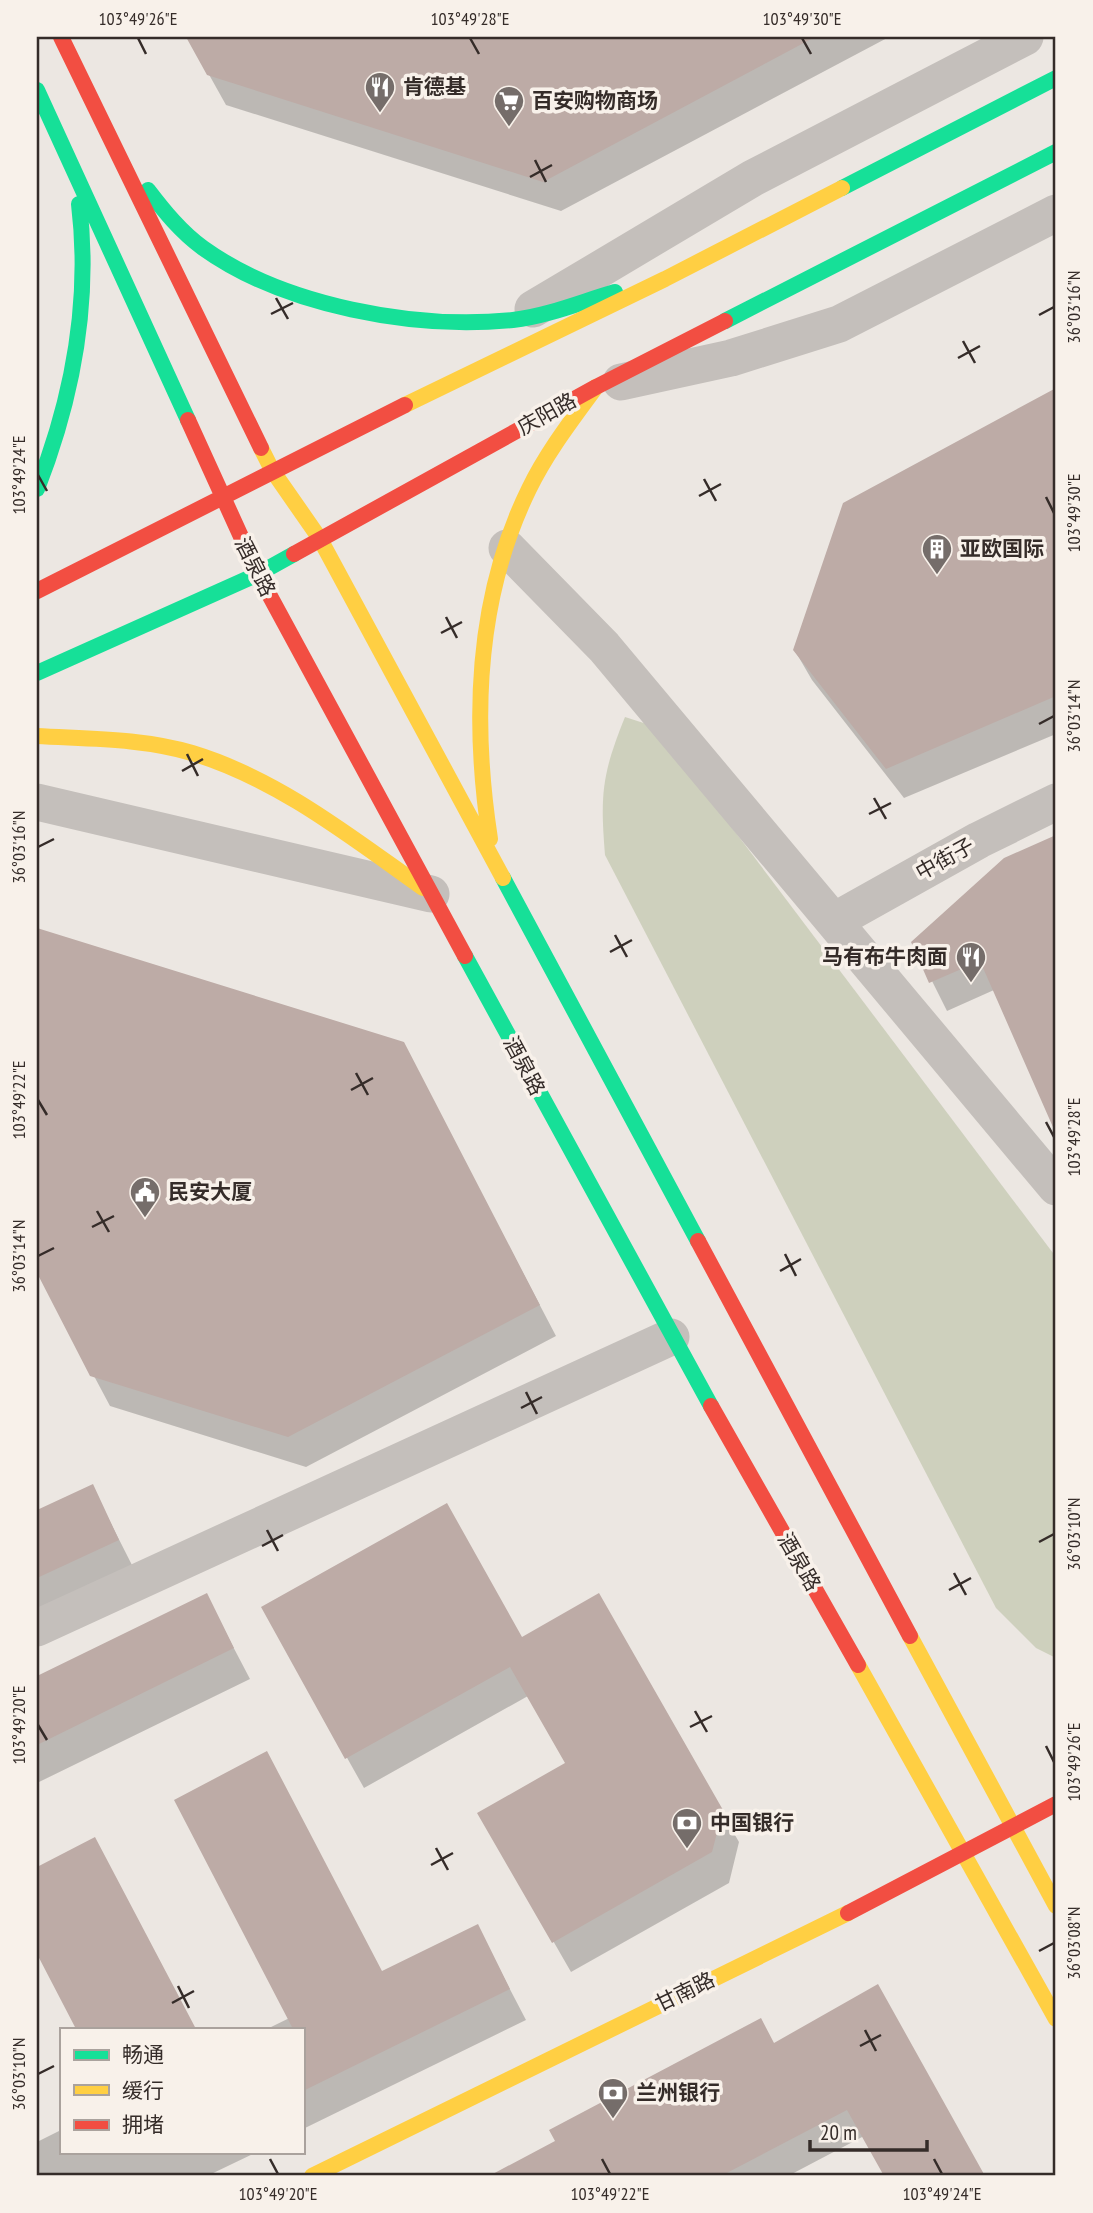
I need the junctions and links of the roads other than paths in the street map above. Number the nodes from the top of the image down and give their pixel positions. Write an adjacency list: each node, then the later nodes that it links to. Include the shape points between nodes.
1 (61, 37): 5 (main road)
2 (1025, 37): 10 (street, via 753,178)
3 (1056, 78): 9 (main road)
4 (37, 90): 7 (main road, 酒泉路)
5 (109, 140): 10 (main road, via 167,215 210,253 258,276 327,302 392,319 446,324); 12 (main road)
6 (1056, 152): 11 (main road, 庆阳路)
7 (71, 160): 13 (main road, via 83,230 83,289 63,409); 14 (main road, 酒泉路)
8 (1056, 213): 11 (street, via 839,324 731,358)
9 (665, 279): 10 (main road); 12 (main road)
10 (516, 320)
11 (596, 387): 15 (main road, 庆阳路); 16 (main road, via 549,452 522,503)
12 (272, 470): 14 (main road); 15 (main road)
13 (37, 489)
14 (221, 499): 17 (main road, 酒泉路); 18 (main road)
15 (320, 539): 17 (main road, 庆阳路); 23 (main road)
16 (507, 548): 23 (main road, via 488,635 480,703 479,759); 25 (street, via 604,647)
17 (258, 574): 19 (main road, 庆阳路); 24 (main road, 酒泉路)
18 (37, 591)
19 (37, 673)
20 (37, 736): 24 (main road, via 190,753 255,778 344,832)
21 (37, 802): 24 (street)
22 (1056, 802): 25 (street, 中街子)
23 (495, 869): 30 (main road)
24 (431, 894): 27 (main road, 酒泉路)
25 (835, 920): 26 (street)
26 (1056, 1187)
27 (671, 1337): 28 (street); 31 (main road, 酒泉路)
28 (37, 1628)
29 (1056, 1804): 30 (main road, 甘南路)
30 (1012, 1825): 31 (main road, 甘南路); 32 (main road)
31 (964, 1850): 33 (main road, 酒泉路); 34 (main road, 甘南路, via 922,1877)
32 (1056, 1906)
33 (1056, 2020)
34 (312, 2176)

